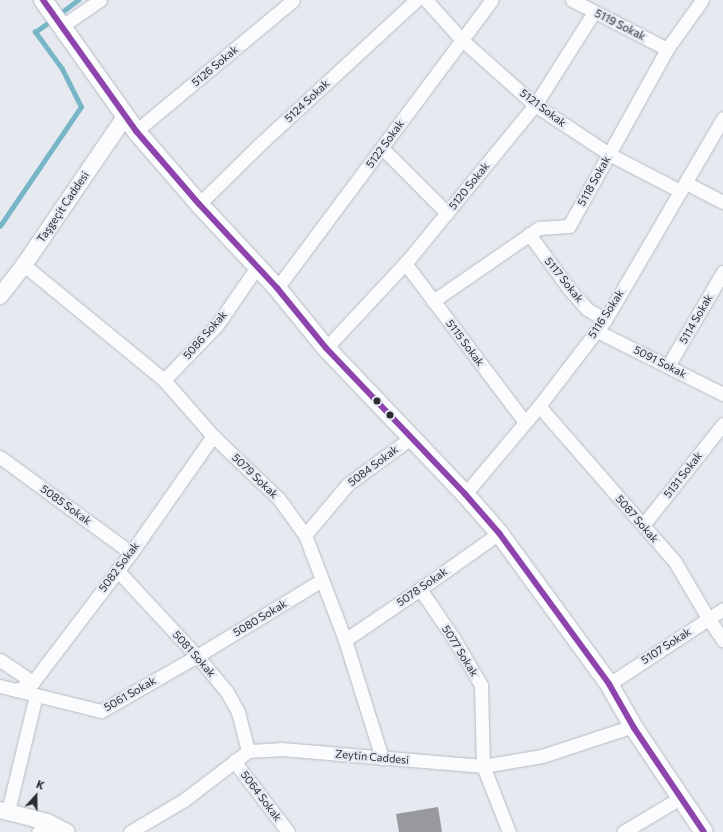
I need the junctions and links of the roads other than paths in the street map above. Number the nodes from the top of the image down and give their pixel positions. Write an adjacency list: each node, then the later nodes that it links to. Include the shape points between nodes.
1 (100, 0): 10 (street)
2 (293, 0): 16 (street, 5126 Sokak)
3 (416, 0): 21 (street, 5124 Sokak)
4 (426, 0): 11 (street, 5121 Sokak)
5 (492, 0): 11 (street, 5122 Sokak)
6 (572, 0): 9 (street, 5119 Sokak)
7 (702, 0): 12 (street, 5118 Sokak)
8 (45, 4): 10 (main road)
9 (594, 12): 12 (street, 5119 Sokak); 13 (street, 5120 Sokak)
10 (61, 25): 14 (main road)
11 (462, 40): 13 (street, 5121 Sokak); 17 (street, 5122 Sokak)
12 (667, 49): 18 (street, 5118 Sokak)
13 (535, 105): 18 (street, 5121 Sokak); 22 (street, 5120 Sokak)
14 (125, 117): 16 (main road); 25 (street, Taşgeçit Caddesi)
15 (723, 118): 19 (street, 5116 Sokak)
16 (136, 131): 21 (main road)
17 (382, 148): 22 (street); 28 (street, 5122 Sokak)
18 (609, 154): 19 (street, 5121 Sokak); 23 (street, 5118 Sokak, via 569,226 539,228)
19 (683, 187): 20 (street, 5121 Sokak); 31 (street, 5116 Sokak)
20 (723, 202)
21 (199, 204): 26 (main road)
22 (447, 213): 24 (street, 5120 Sokak)
23 (529, 234): 30 (street, 5118 Sokak); 31 (street, 5117 Sokak, via 570,290)
24 (405, 264): 30 (street, 5115 Sokak); 33 (street, 5120 Sokak)
25 (24, 265): 29 (street, Taşgeçit Caddesi); 35 (street, 5079 Sokak)
26 (257, 267): 28 (main road); 35 (street, 5086 Sokak, via 217,325)
27 (723, 272): 34 (street, 5114 Sokak)
28 (277, 288): 33 (main road)
29 (0, 296)
30 (433, 301): 38 (street, 5115 Sokak)
31 (605, 320): 32 (street, 5116 Sokak)
32 (597, 331): 34 (street, 5091 Sokak); 37 (street, 5116 Sokak)
33 (326, 348): 41 (main road)
34 (668, 366): 36 (street, 5091 Sokak)
35 (164, 380): 40 (street, 5079 Sokak)
36 (723, 394)
37 (539, 406): 38 (street, 5116 Sokak); 44 (street, 5087 Sokak)
38 (525, 422): 43 (street, 5116 Sokak)
39 (723, 424): 44 (street, 5131 Sokak)
40 (212, 436): 46 (street, 5079 Sokak, via 279,499); 47 (street, 5082 Sokak)
41 (412, 437): 43 (main road); 46 (street, 5084 Sokak, via 348,484)
42 (0, 456): 47 (street, 5085 Sokak)
43 (465, 494): 45 (main road)
44 (643, 525): 52 (street, 5087 Sokak, via 675,562)
45 (499, 533): 50 (street, 5078 Sokak); 57 (main road)
46 (305, 535): 49 (street, 5079 Sokak)
47 (131, 553): 48 (street, 5082 Sokak)
48 (117, 570): 55 (street, 5081 Sokak); 59 (street, 5082 Sokak)
49 (322, 580): 53 (street, 5079 Sokak); 55 (street, 5080 Sokak)
50 (420, 589): 53 (street, 5078 Sokak); 64 (street, 5077 Sokak, via 481,685)
51 (723, 609): 52 (street, 5107 Sokak)
52 (708, 618): 54 (street, 5087 Sokak); 57 (street, 5107 Sokak)
53 (345, 640): 62 (street, 5079 Sokak)
54 (723, 640)
55 (197, 656): 59 (street, 5061 Sokak, via 101,711); 61 (street, 5081 Sokak, via 227,692 238,712)
56 (0, 660): 59 (street, 5061 Sokak)
57 (609, 684): 60 (main road)
58 (0, 686): 59 (street, 5082 Sokak, via 17,690)
59 (34, 689): 66 (street)
60 (632, 726): 64 (street, Zeytin Caddesi, via 542,756); 65 (main road)
61 (248, 751): 62 (street, Zeytin Caddesi, via 281,749); 63 (street, Zeytin Caddesi)
62 (382, 758): 64 (street, Zeytin Caddesi)
63 (234, 760): 69 (street, Zeytin Caddesi, via 184,800); 70 (street, 5064 Sokak)
64 (483, 766): 71 (street)
65 (680, 798): 72 (street); 73 (main road)
66 (4, 810): 67 (street)
67 (43, 827): 68 (street)
68 (67, 832)
69 (130, 832)
70 (288, 832)
71 (509, 832)
72 (623, 832)
73 (704, 832)

